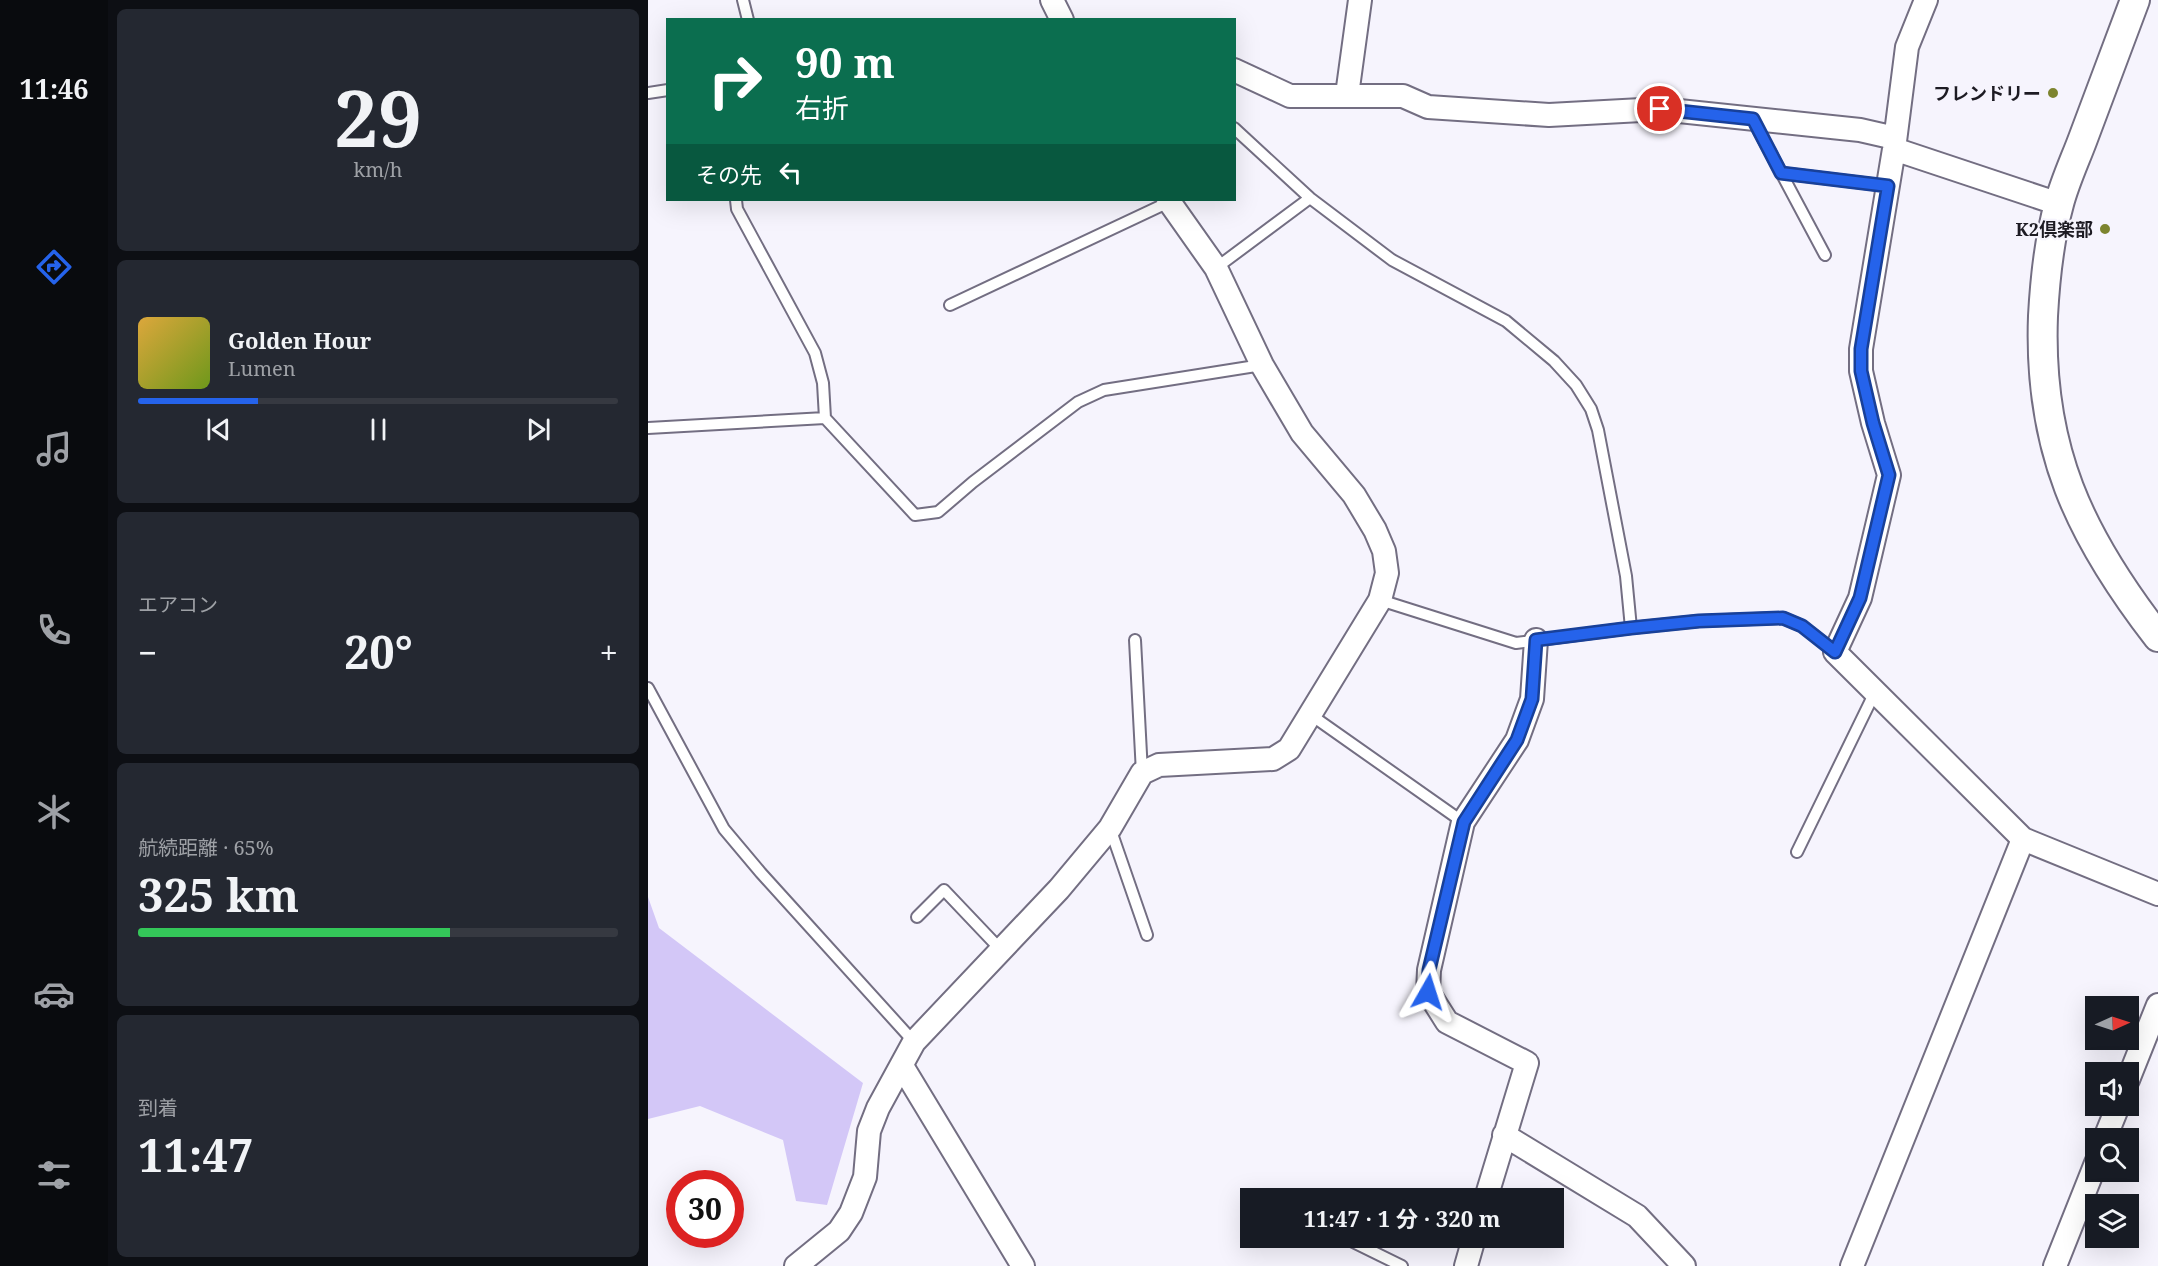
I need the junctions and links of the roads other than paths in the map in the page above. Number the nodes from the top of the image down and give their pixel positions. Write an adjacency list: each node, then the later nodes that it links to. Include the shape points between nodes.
1 (743, 0): 6 (lane)
2 (1052, 0): 7 (street)
3 (1360, 0): 11 (street)
4 (2135, 0): 20 (street)
5 (1924, 1): 14 (street, via 1907,47)
6 (748, 18)
7 (1061, 18)
8 (1236, 71): 11 (street, via 1290,96)
9 (666, 90): 10 (lane)
10 (648, 93)
11 (1347, 95): 12 (street, via 1402,96 1428,107 1549,115 1660,109)
12 (1753, 119): 14 (street, via 1860,130); 15 (lane)
13 (1236, 130): 17 (lane)
14 (1895, 143): 16 (street); 20 (street)
15 (1781, 173): 16 (lane); 21 (lane)
16 (1888, 186): 32 (street, via 1861,349 1873,423 1889,475 1860,598)
17 (1310, 198): 22 (lane); 28 (lane, via 1392,260 1506,321 1554,360 1576,385 1598,430 1626,576)
18 (736, 201): 25 (lane, via 736,209 815,353 824,383)
19 (1168, 201): 22 (street); 23 (lane)
20 (2059, 204): 29 (street, via 2044,292 2042,355 2048,415 2076,507 2110,570)
21 (1824, 255)
22 (1216, 268): 24 (street)
23 (950, 305)
24 (1262, 365): 25 (lane, via 1104,390 1077,402 938,512 915,515); 27 (street, via 1302,433 1354,495 1375,530 1384,551 1387,573)
25 (825, 418): 26 (lane)
26 (648, 429)
27 (1380, 600): 31 (lane, via 1516,643); 35 (street)
28 (1631, 628): 31 (lane); 32 (lane, via 1783,618 1802,626)
29 (2158, 637)
30 (1135, 640): 36 (lane)
31 (1536, 640): 37 (street, via 1532,699 1517,740)
32 (1835, 652): 34 (street)
33 (648, 688): 46 (lane, via 724,829)
34 (1875, 692): 39 (street); 40 (lane)
35 (1311, 715): 36 (street, via 1289,749 1273,759 1159,765); 37 (lane)
36 (1142, 773): 38 (street)
37 (1464, 822): 49 (street, via 1429,970 1428,992 1447,1022 1527,1063)
38 (1110, 828): 43 (lane); 44 (street)
39 (2022, 839): 41 (street); 59 (street)
40 (1797, 852)
41 (2158, 894)
42 (917, 917): 44 (lane, via 945,890)
43 (1147, 935)
44 (1001, 950): 46 (street)
45 (2158, 1005): 47 (street)
46 (914, 1041): 48 (street)
47 (2135, 1062)
48 (902, 1066): 54 (street, via 868,1131 865,1177 851,1213 839,1231); 55 (street)
49 (1504, 1135): 51 (street); 58 (street, via 1637,1216)
50 (2088, 1182): 60 (street)
51 (1489, 1188)
52 (1365, 1248): 56 (lane)
53 (1471, 1248): 57 (street)
54 (796, 1266)
55 (1023, 1266)
56 (1402, 1266)
57 (1466, 1266)
58 (1684, 1266)
59 (1852, 1266)
60 (2055, 1266)

